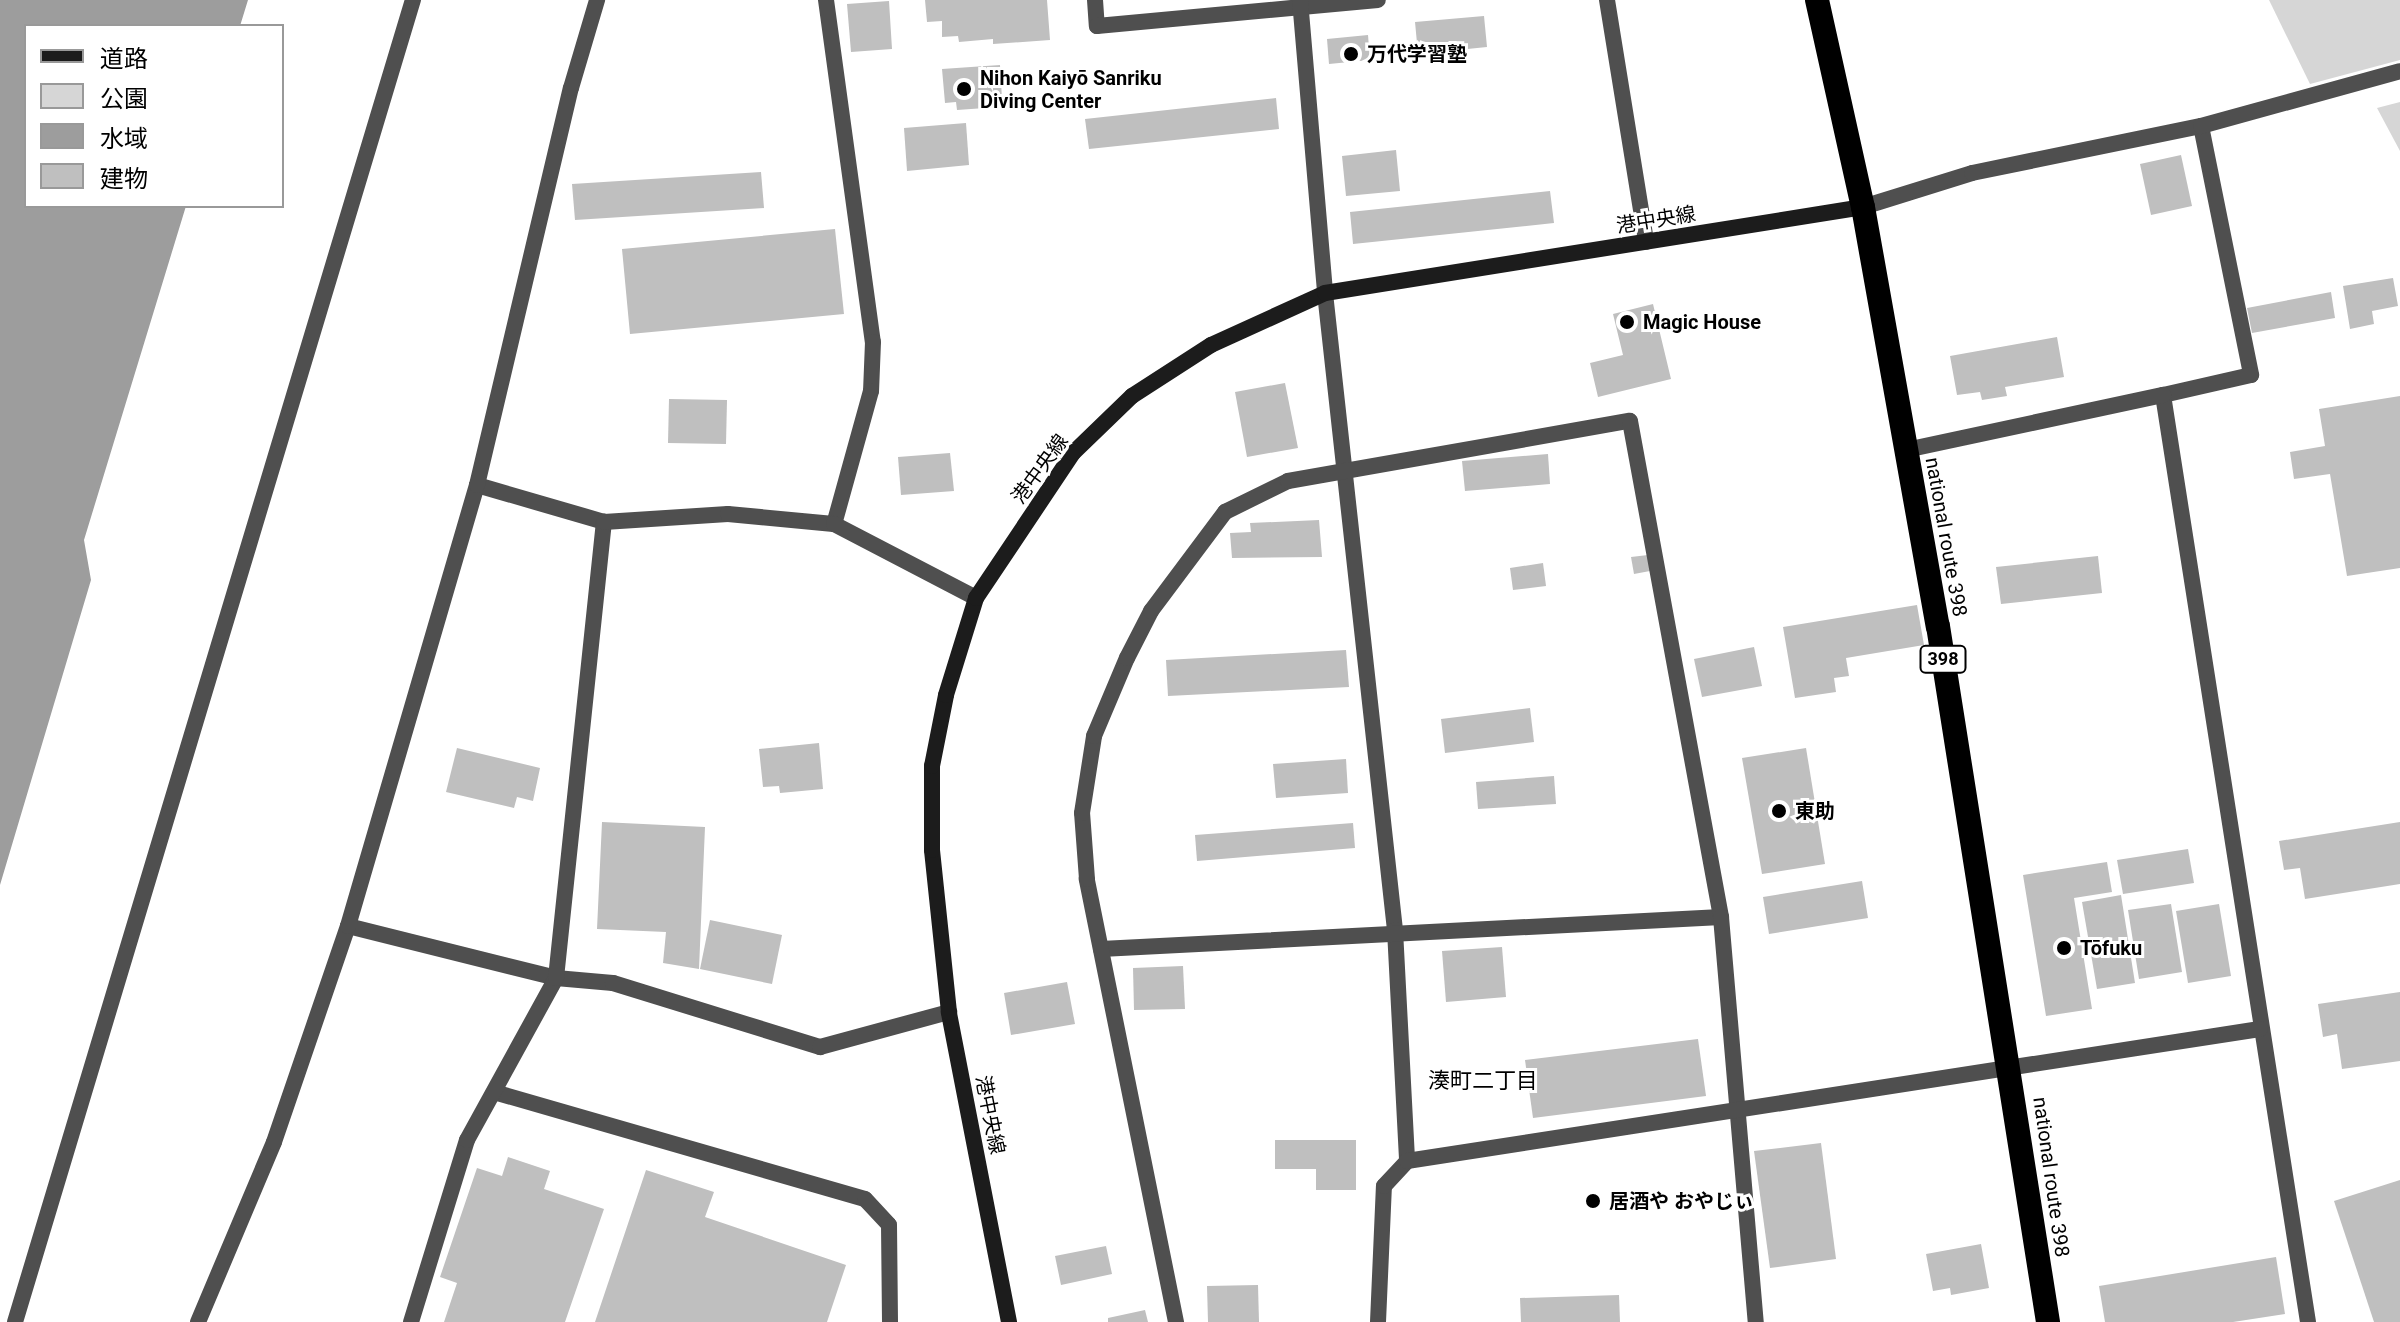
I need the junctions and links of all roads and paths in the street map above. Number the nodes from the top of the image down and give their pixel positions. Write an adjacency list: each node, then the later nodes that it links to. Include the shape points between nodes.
1 (413, 0): 32 (street)
2 (597, 0): 17 (street, via 571,88)
3 (826, 0): 19 (street, via 873,342 871,391)
4 (1095, 0): 8 (street, via 1097,26)
5 (1378, 0): 8 (street)
6 (1607, 0): 12 (street)
7 (1817, 0): 11 (highway, national route 398 / 398)
8 (1300, 4): 13 (street)
9 (2400, 71): 10 (street)
10 (2201, 126): 11 (street, via 1972,173); 14 (street, via 2251,375)
11 (1863, 207): 12 (street, 港中央線); 15 (highway, national route 398 / 398)
12 (1646, 242): 13 (street, 港中央線)
13 (1325, 293): 16 (street); 20 (street, 港中央線, via 1211,345 1132,396 1073,453)
14 (2163, 395): 15 (street); 27 (street)
15 (1906, 450): 28 (highway, national route 398 / 398)
16 (1344, 469): 21 (street, via 1630,421); 23 (street); 24 (street, via 1288,481 1225,512 1151,611 1133,646 1094,736 1082,813 1087,879)
17 (477, 485): 18 (street); 22 (street)
18 (604, 522): 19 (street, via 728,514); 25 (street)
19 (834, 524): 20 (street)
20 (976, 598): 26 (street, 港中央線, via 946,695 932,766 932,850)
21 (1721, 917): 23 (street); 30 (street)
22 (348, 926): 25 (street); 33 (street, via 274,1142)
23 (1395, 930): 24 (street); 31 (street)
24 (1101, 949): 37 (street)
25 (556, 978): 26 (street, via 613,983 820,1047); 29 (street)
26 (949, 1012): 36 (street, 港中央線)
27 (2260, 1029): 28 (street); 41 (street)
28 (2010, 1067): 30 (street); 40 (highway, national route 398 / 398)
29 (494, 1092): 34 (street, via 467,1140); 35 (street, via 865,1199 889,1225)
30 (1742, 1109): 31 (street); 39 (street)
31 (1407, 1161): 38 (street, via 1384,1186)
32 (15, 1322)
33 (198, 1322)
34 (411, 1322)
35 (890, 1322)
36 (1009, 1322)
37 (1176, 1322)
38 (1378, 1322)
39 (1756, 1322)
40 (2048, 1322)
41 (2308, 1322)

